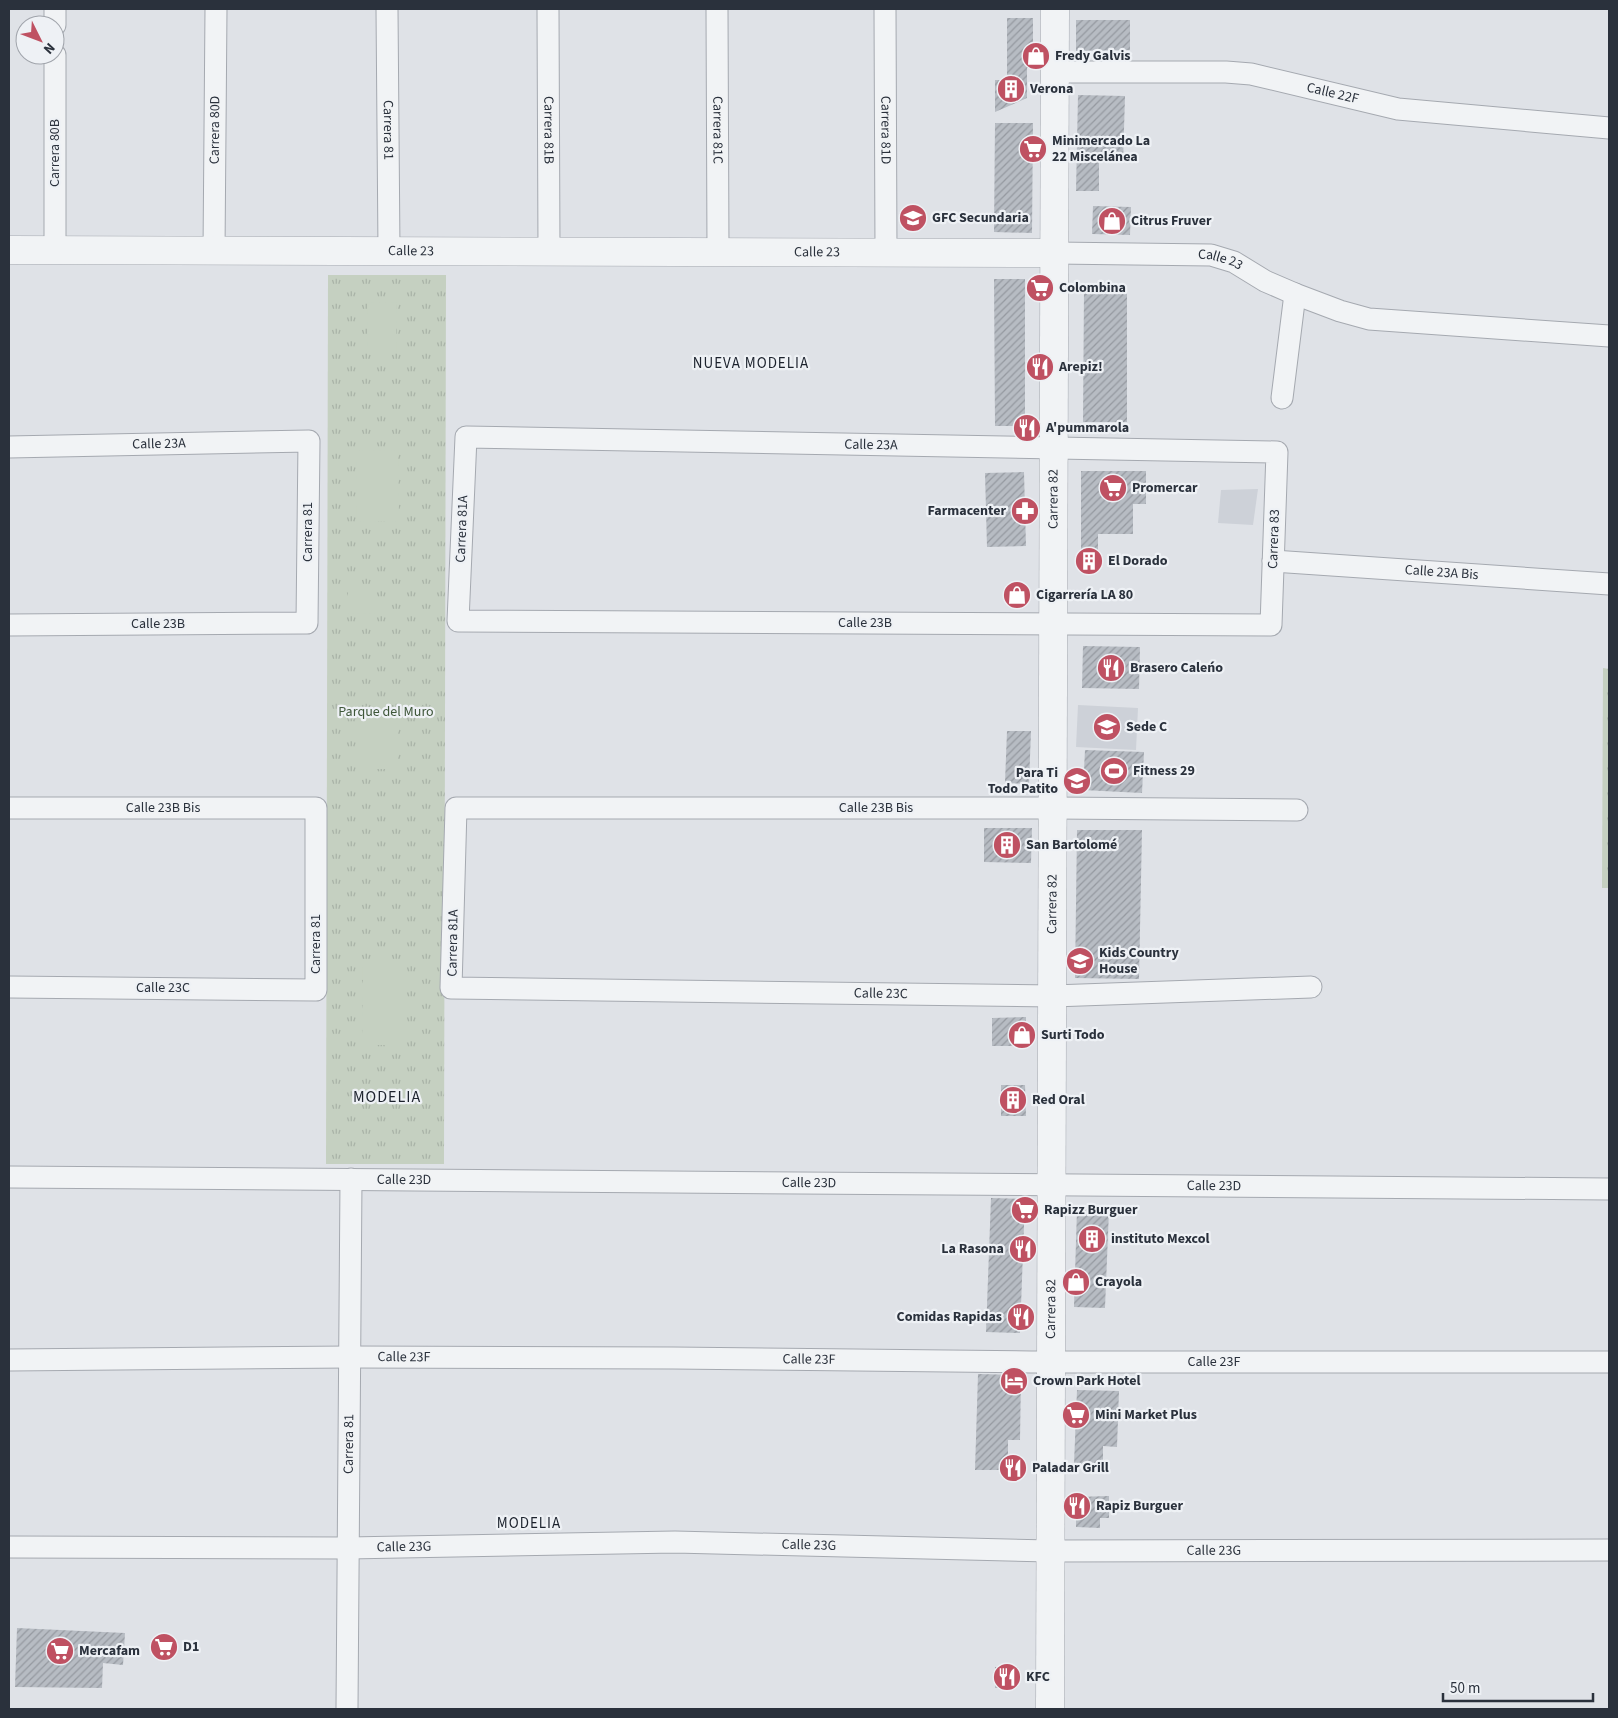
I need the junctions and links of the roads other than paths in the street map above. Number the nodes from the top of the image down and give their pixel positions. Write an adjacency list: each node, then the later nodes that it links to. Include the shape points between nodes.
1 (216, 9): 12 (street, Carrera 80D)
2 (387, 9): 13 (street, Carrera 81)
3 (548, 9): 14 (street, Carrera 81B)
4 (717, 9): 15 (street, Carrera 81C)
5 (885, 9): 16 (street, Carrera 81D)
6 (1055, 9): 8 (street, Carrera 82)
7 (55, 65): 11 (street, Carrera 80B)
8 (1055, 72): 9 (street, Calle 22F, via 1251,74 1398,109); 17 (street, Carrera 82)
9 (1609, 128)
10 (9, 250): 11 (street, Calle 23)
11 (55, 250): 12 (street, Calle 23)
12 (214, 250): 13 (street, Calle 23)
13 (389, 251): 14 (street, Calle 23)
14 (549, 251): 15 (street, Calle 23)
15 (718, 252): 16 (street, Calle 23)
16 (886, 252): 17 (street, Calle 23)
17 (1055, 252): 18 (street, Calle 23, via 1211,255 1234,262); 24 (street, Carrera 82)
18 (1295, 294): 19 (street, Calle 23, via 1369,319); 20 (street)
19 (1609, 336)
20 (1282, 398)
21 (466, 436): 24 (street, Calle 23A); 28 (street, Carrera 81A)
22 (309, 441): 23 (street, Calle 23A); 29 (street, Carrera 81)
23 (9, 447)
24 (1055, 448): 25 (street, Calle 23A); 30 (street, Carrera 82)
25 (1277, 452): 26 (street, Carrera 83)
26 (1273, 561): 27 (street, Calle 23A Bis); 32 (street, Carrera 83)
27 (1609, 584)
28 (458, 621): 30 (street, Calle 23B)
29 (307, 623): 31 (street, Calle 23B)
30 (1054, 624): 32 (street, Calle 23B); 36 (street, Carrera 82)
31 (9, 625)
32 (1271, 625)
33 (9, 808): 34 (street, Calle 23B Bis)
34 (316, 808): 41 (street, Carrera 81)
35 (456, 808): 36 (street, Calle 23B Bis); 40 (street, Carrera 81A)
36 (1053, 808): 37 (street, Calle 23B Bis); 42 (street, Carrera 82)
37 (1297, 810)
38 (9, 987): 41 (street, Calle 23C)
39 (1311, 987): 42 (street, Calle 23C)
40 (451, 988): 42 (street, Calle 23C)
41 (316, 990)
42 (1053, 996): 45 (street, Carrera 82)
43 (9, 1177): 44 (street, Calle 23D)
44 (352, 1180): 45 (street, Calle 23D); 47 (street, Carrera 81)
45 (1052, 1185): 46 (street, Calle 23D); 49 (street, Carrera 82)
46 (1609, 1189)
47 (350, 1357): 48 (street, Calle 23F); 49 (street, Calle 23F); 52 (street, Carrera 81)
48 (9, 1360)
49 (1051, 1362): 50 (street, Calle 23F); 53 (street, Carrera 82)
50 (1609, 1362)
51 (9, 1547): 52 (street, Calle 23G)
52 (348, 1548): 53 (street, Calle 23G, via 675,1542); 55 (street, Carrera 81)
53 (1050, 1550): 54 (street, Calle 23G); 56 (street, Carrera 82)
54 (1609, 1550)
55 (347, 1709)
56 (1050, 1709)

